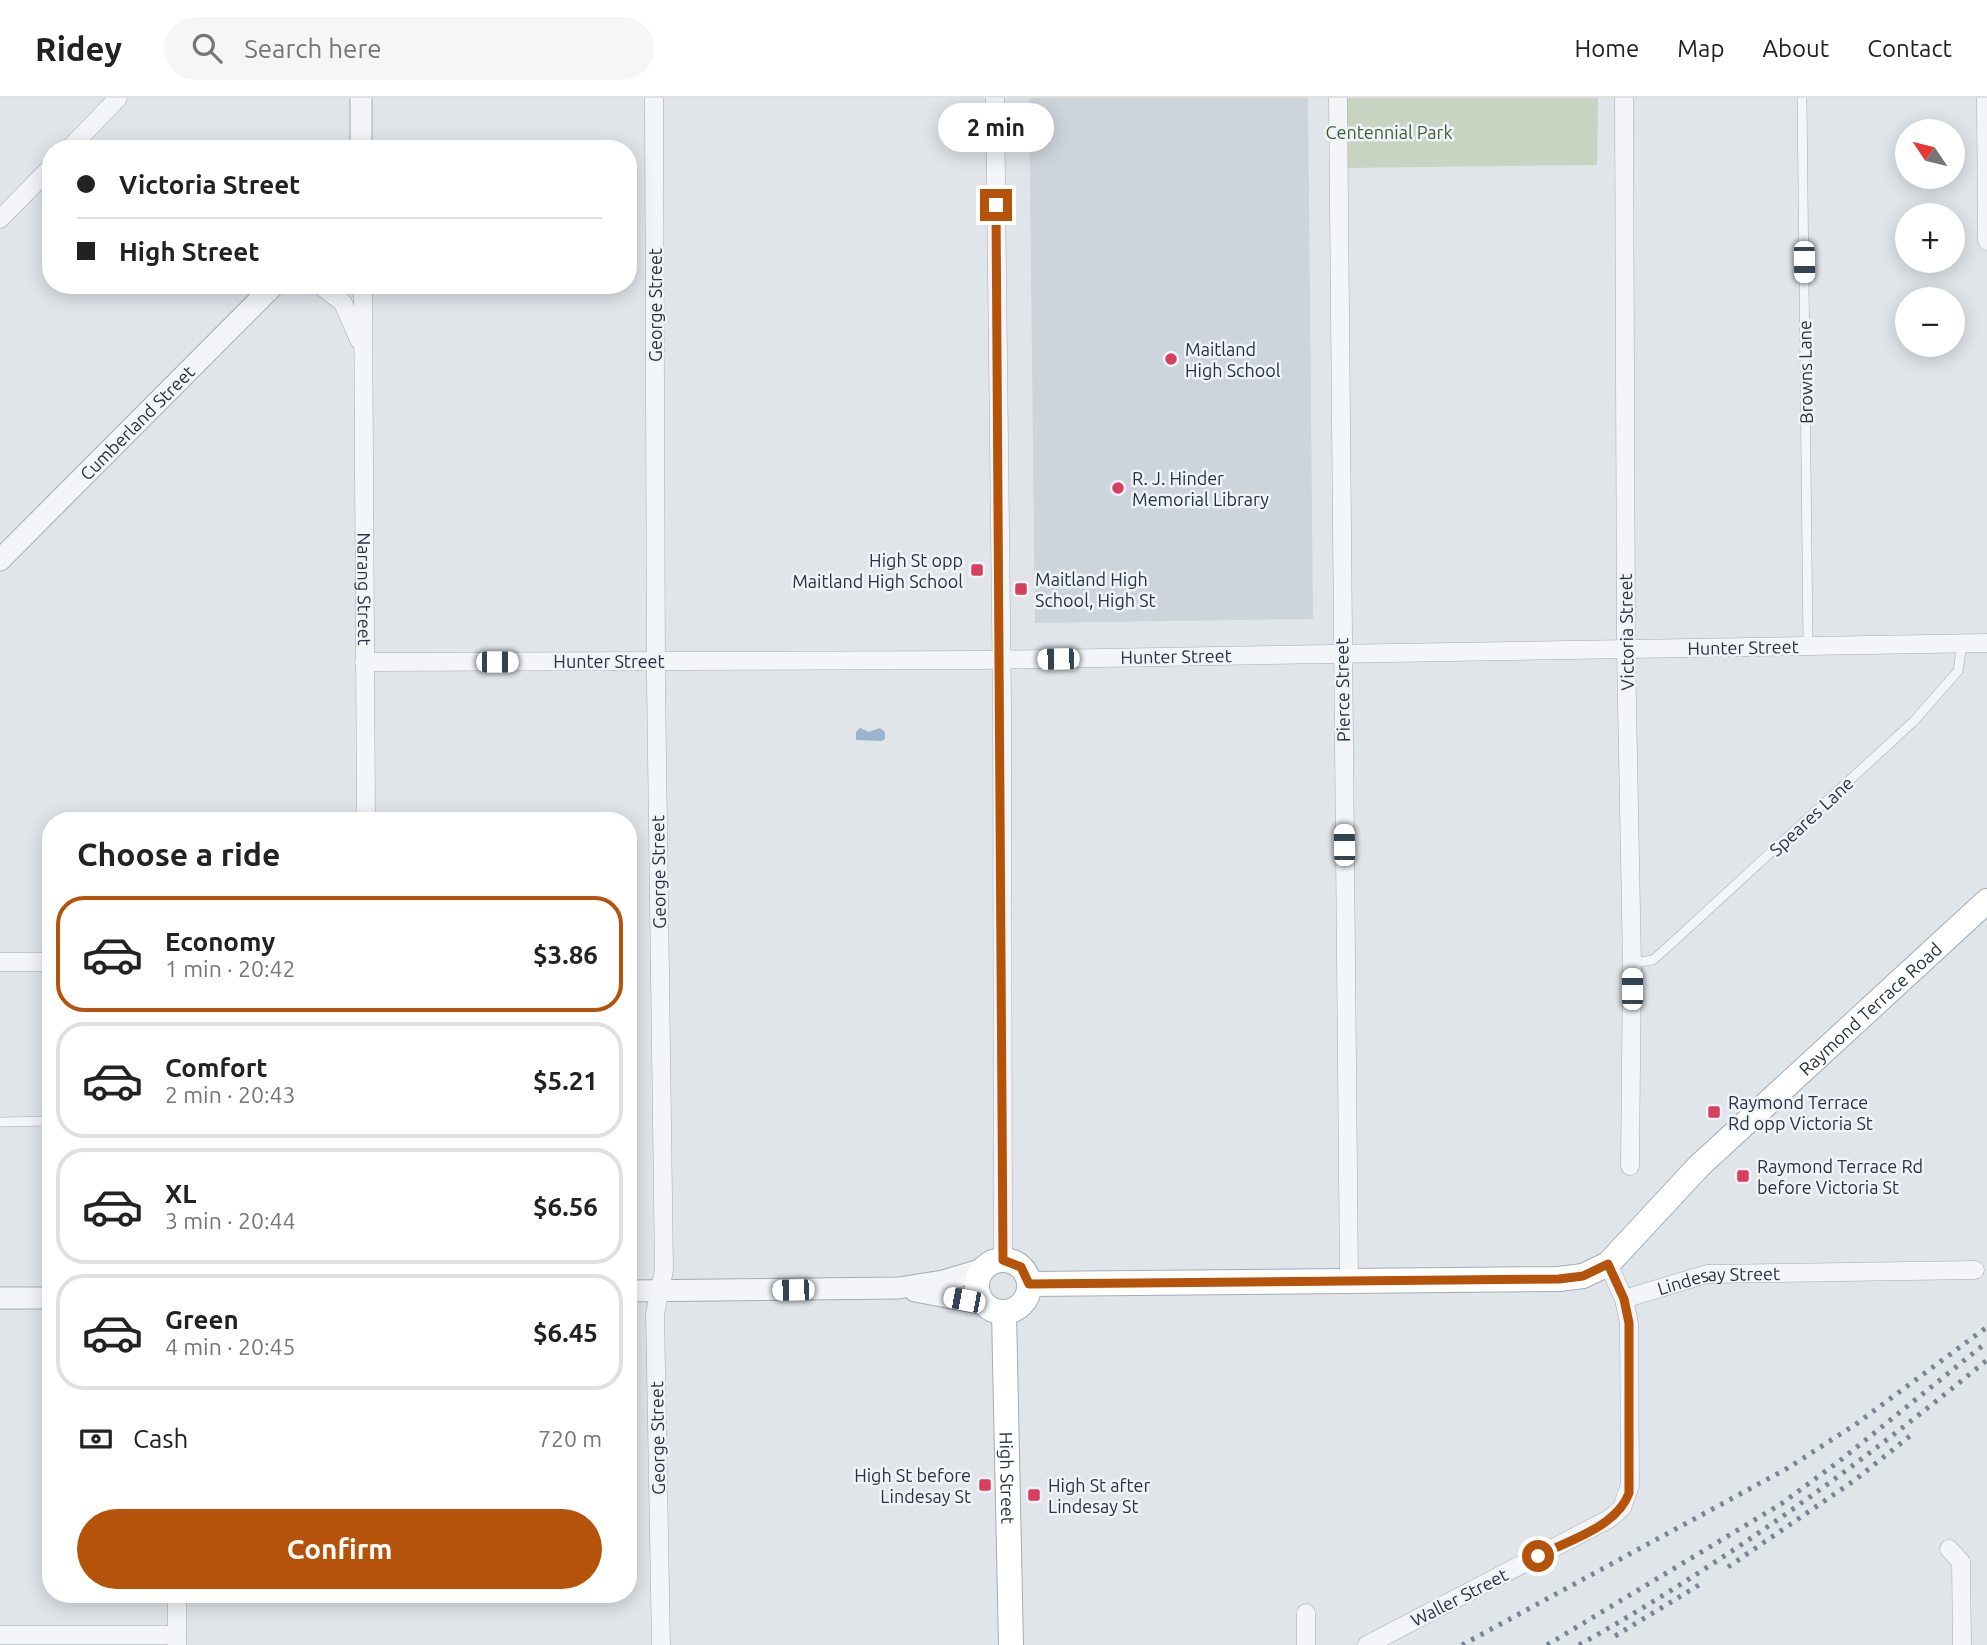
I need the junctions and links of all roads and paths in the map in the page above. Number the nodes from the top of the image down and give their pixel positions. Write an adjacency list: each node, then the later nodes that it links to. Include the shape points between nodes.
1 (118, 98): 9 (street)
2 (361, 98): 10 (street)
3 (654, 98): 25 (street, George Street)
4 (995, 98): 24 (street)
5 (1338, 98): 23 (street, Pierce Street)
6 (1624, 98): 22 (street, Victoria Street)
7 (1802, 98): 21 (lane, Browns Lane)
8 (1986, 98): 13 (street)
9 (78, 140)
10 (361, 140)
11 (42, 176): 12 (street)
12 (0, 219)
13 (1987, 241)
14 (268, 294): 18 (street, Cumberland Street)
15 (335, 294): 17 (street, Narang Street, via 348,311)
16 (363, 294): 17 (street, Narang Street)
17 (364, 357): 26 (street, Narang Street)
18 (0, 559)
19 (1987, 643): 20 (street, Hunter Street)
20 (1962, 644): 21 (street, Hunter Street); 31 (lane, Speares Lane, via 1958,671 1913,722 1653,960)
21 (1808, 646): 22 (street, Hunter Street)
22 (1626, 650): 23 (street, Hunter Street); 31 (street, Victoria Street)
23 (1342, 653): 24 (street, Hunter Street); 38 (street, Pierce Street)
24 (1001, 660): 25 (street, Hunter Street); 36 (street)
25 (656, 661): 26 (street, Hunter Street); 42 (street, George Street, via 664,1270)
26 (364, 662): 27 (street, Narang Street)
27 (366, 812)
28 (1987, 901): 35 (main road, Raymond Terrace Road, via 1689,1175)
29 (0, 962): 30 (street)
30 (42, 962)
31 (1632, 963): 34 (street, Victoria Street)
32 (42, 1121): 33 (lane)
33 (0, 1122)
34 (1630, 1166)
35 (1608, 1264): 38 (main road, via 1583,1276 1559,1279); 45 (street)
36 (993, 1265): 39 (main road, via 1021,1267); 40 (street, via 943,1281); 46 (main road, via 977,1287)
37 (1975, 1270): 45 (street, Lindesay Street, via 1707,1274)
38 (1349, 1281): 39 (main road)
39 (1029, 1284): 46 (main road, via 1016,1309)
40 (900, 1288): 42 (street); 46 (street)
41 (637, 1291): 42 (street)
42 (659, 1292): 52 (street, George Street, via 655,1314)
43 (0, 1298): 44 (street)
44 (42, 1298)
45 (1624, 1299): 55 (street, Waller Street, via 1629,1323 1630,1485 1622,1508 1609,1520)
46 (994, 1308): 53 (main road, High Street)
47 (1949, 1549): 56 (street, via 1961,1562)
48 (177, 1603): 51 (street)
49 (1306, 1614): 54 (street)
50 (0, 1635): 51 (street)
51 (177, 1640)
52 (661, 1645)
53 (1011, 1645)
54 (1306, 1645)
55 (1367, 1645)
56 (1962, 1645)

